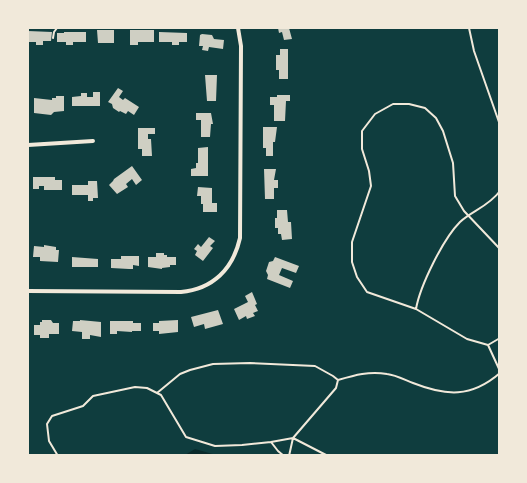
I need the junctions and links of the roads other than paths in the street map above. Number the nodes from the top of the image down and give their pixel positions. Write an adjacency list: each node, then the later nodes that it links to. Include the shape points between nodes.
1 (57, 28): 4 (lane)
2 (238, 28): 11 (street, via 241,46 240,238 224,273 214,282 181,292)
3 (469, 28): 5 (lane)
4 (53, 38)
5 (500, 125)
6 (93, 141): 7 (street)
7 (28, 145)
8 (500, 191): 9 (lane, via 486,206)
9 (469, 216): 10 (lane); 12 (lane, via 460,222 445,242 418,296); 12 (lane, via 455,196 453,163 436,118 425,108 409,104 393,104 375,114 362,130 362,149 371,186 352,242 352,262 367,292)
10 (500, 249)
11 (28, 291)
12 (416, 308): 14 (lane, via 467,339)
13 (500, 338): 14 (lane)
14 (488, 345): 15 (lane)
15 (500, 372): 16 (lane, via 476,390 457,394 440,392 388,374 362,372)
16 (338, 380): 17 (lane, via 315,366 213,364 180,374); 18 (lane, via 336,388)
17 (157, 393): 19 (lane, via 186,436 215,446); 20 (lane, via 135,386 93,396 83,406 52,416 47,424 49,441)
18 (293, 438): 19 (lane); 22 (lane); 23 (lane)
19 (271, 442): 21 (lane)
20 (58, 456)
21 (284, 456)
22 (288, 456)
23 (328, 456)

